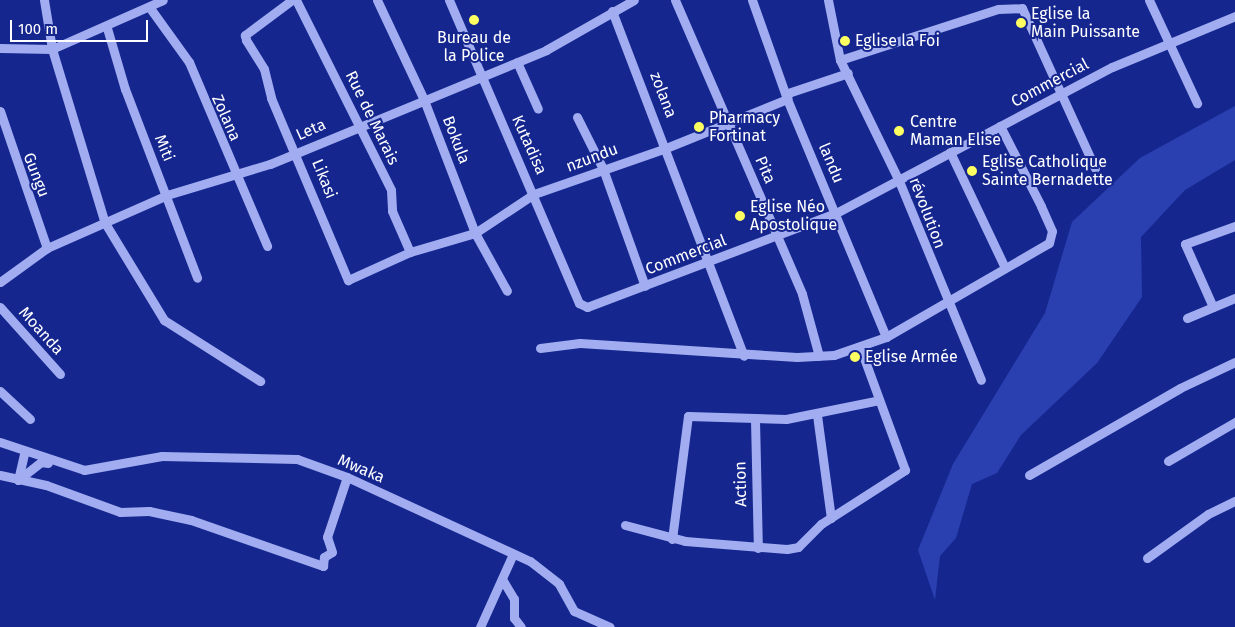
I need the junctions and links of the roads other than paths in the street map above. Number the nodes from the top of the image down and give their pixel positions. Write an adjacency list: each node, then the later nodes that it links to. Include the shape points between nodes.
1 (44, 0): 18 (street)
2 (163, 0): 12 (street)
3 (292, 0): 35 (street, Likasi, via 245,37 264,69 272,98)
4 (296, 0): 31 (street, Rue de Marais)
5 (377, 0): 25 (street, Bokula)
6 (449, 0): 22 (street, Kutadisa)
7 (634, 0): 13 (street, Leta)
8 (675, 0): 30 (street, Pita)
9 (752, 0): 24 (street, landu)
10 (828, 0): 19 (street)
11 (1149, 0): 16 (street)
12 (150, 8): 15 (street); 38 (street, Zolana, via 189,62)
13 (612, 10): 20 (street, Leta, via 579,34); 33 (street, zolana)
14 (1235, 16): 16 (street, Commercial)
15 (107, 28): 18 (street); 41 (street, Miti, via 125,89)
16 (1165, 42): 23 (street, Commercial); 26 (street)
17 (0, 48): 18 (street)
18 (52, 49): 43 (street)
19 (840, 60): 21 (street, révolution); 23 (street, via 998,9 1022,8)
20 (517, 62): 22 (street, Leta); 27 (street)
21 (848, 72): 24 (street, nzundu, via 788,93); 39 (street, révolution)
22 (482, 76): 25 (street, Leta); 40 (street, Kutadisa)
23 (1059, 96): 32 (street, Commercial); 36 (street)
24 (787, 99): 30 (street, nzundu); 42 (street, landu)
25 (424, 100): 31 (street, Leta); 45 (street, Bokula)
26 (1197, 103)
27 (538, 109)
28 (0, 111): 48 (street, Gungu)
29 (577, 117): 37 (street)
30 (730, 122): 33 (street, nzundu); 46 (street, Pita)
31 (358, 125): 35 (street, Leta); 49 (street, Rue de Marais, via 391,190 392,211)
32 (1000, 126): 34 (street, Commercial); 51 (street, via 1052,232 1046,245)
33 (666, 148): 37 (street, nzundu); 50 (street, zolana)
34 (950, 152): 39 (street, Commercial); 51 (street)
35 (297, 153): 38 (street, Leta); 53 (street, Likasi)
36 (1096, 168)
37 (603, 169): 40 (street, nzundu); 55 (street)
38 (234, 174): 41 (street, Leta); 47 (street, Zolana)
39 (899, 181): 42 (street, Commercial); 58 (street, révolution)
40 (534, 194): 45 (street, nzundu); 59 (street, Kutadisa)
41 (167, 195): 43 (street, Leta); 52 (street, Miti)
42 (836, 213): 46 (street, Commercial); 63 (street, landu)
43 (105, 223): 48 (street, Leta); 71 (street, via 164,320)
44 (1235, 226): 60 (street, via 1185,244)
45 (475, 232): 49 (street, nzundu); 56 (street, Bokula)
46 (778, 235): 50 (street, Commercial); 67 (street, Pita, via 808,311)
47 (267, 246)
48 (47, 248): 54 (street, Leta)
49 (410, 252): 53 (street, nzundu)
50 (712, 262): 55 (street, Commercial); 66 (street, zolana)
51 (1005, 268): 58 (street)
52 (197, 278)
53 (348, 280)
54 (0, 282)
55 (645, 286): 59 (street, Commercial, via 587,308)
56 (507, 291)
57 (1235, 298): 60 (street)
58 (946, 302): 63 (street); 70 (street, révolution)
59 (579, 303)
60 (1213, 307): 62 (street)
61 (0, 308): 69 (street, Moanda)
62 (1187, 318)
63 (886, 337): 64 (street)
64 (860, 347): 67 (street); 73 (street)
65 (540, 348): 66 (street, via 580,343)
66 (744, 356): 67 (street)
67 (819, 356)
68 (1235, 362): 83 (street, via 1180,388)
69 (60, 374)
70 (981, 380)
71 (260, 381)
72 (0, 390): 75 (street)
73 (879, 400): 74 (street); 87 (street, via 905,470)
74 (817, 414): 76 (street); 87 (street)
75 (30, 419)
76 (754, 420): 89 (street, via 688,416); 90 (street, Action)
77 (1235, 422): 80 (street)
78 (0, 442): 79 (street)
79 (24, 453): 81 (street); 85 (street)
80 (1168, 461)
81 (63, 465): 84 (street, Mwaka, via 84,470 162,456 264,457 297,459); 85 (street, via 41,462)
82 (0, 475): 85 (street)
83 (1029, 475)
84 (347, 477): 85 (street, via 327,537 332,552 324,557 323,566 191,520 149,511 120,512 46,485); 91 (street, Mwaka)
85 (18, 480)
86 (1235, 502): 92 (street, via 1208,514)
87 (831, 518): 90 (street, via 798,546)
88 (625, 524): 89 (street)
89 (672, 539): 90 (street)
90 (758, 548)
91 (514, 554): 93 (street); 96 (street, Mwaka, via 560,584 574,611)
92 (1147, 558)
93 (502, 579): 94 (street); 95 (street, via 514,598 514,618)
94 (480, 627)
95 (521, 627)
96 (610, 627)

